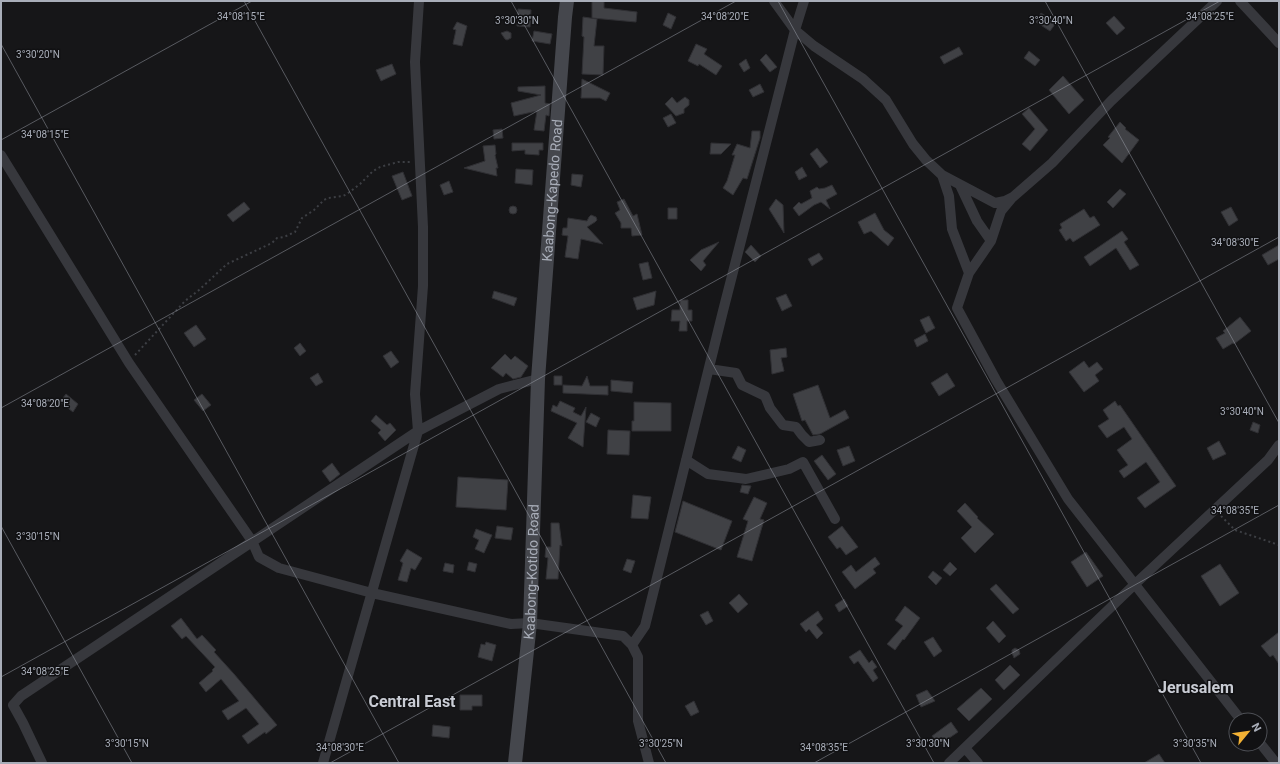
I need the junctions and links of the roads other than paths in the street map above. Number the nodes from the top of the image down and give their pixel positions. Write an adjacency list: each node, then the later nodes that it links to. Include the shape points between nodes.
1 (419, 1): 17 (street, via 415,62 423,286 415,394)
2 (567, 1): 16 (main road, Kaabong-Kapedo Road)
3 (774, 1): 7 (street)
4 (804, 1): 7 (street)
5 (1216, 1): 12 (street, via 1112,100 1052,163)
6 (1240, 1): 8 (street)
7 (795, 30): 10 (street, via 863,79 886,100 913,144); 15 (street)
8 (1279, 43)
9 (1, 155): 22 (street, via 129,363)
10 (942, 175): 11 (street); 14 (street, via 949,196 952,229)
11 (960, 185): 12 (street, via 994,203); 13 (street, via 977,221)
12 (1013, 197): 13 (street, via 1001,211)
13 (991, 241): 14 (street)
14 (969, 273): 23 (street, via 957,308 996,380 1068,499)
15 (709, 369): 18 (street, via 736,374 742,385 765,396 770,408 783,425 796,427 808,442); 20 (street)
16 (538, 379): 17 (street, via 499,389); 25 (main road, Kaabong-Kotido Road)
17 (418, 430): 22 (street); 24 (street)
18 (820, 440)
19 (1279, 445): 23 (street, via 1268,460)
20 (686, 460): 21 (street, via 708,474 746,479 789,469 803,462); 26 (street, via 645,626)
21 (835, 519)
22 (252, 542): 24 (street, via 259,557 279,568); 30 (street, via 21,696 13,705)
23 (1134, 585): 27 (street); 28 (street)
24 (372, 593): 25 (street, via 511,624); 31 (street)
25 (530, 623): 26 (street, via 623,636); 32 (main road, Kaabong-Kotido Road)
26 (632, 645): 33 (street, via 638,657 638,721)
27 (1235, 712)
28 (965, 748): 34 (street); 35 (street)
29 (1267, 752): 36 (street)
30 (42, 763)
31 (323, 763)
32 (515, 763)
33 (649, 763)
34 (949, 763)
35 (978, 763)
36 (1276, 763)

